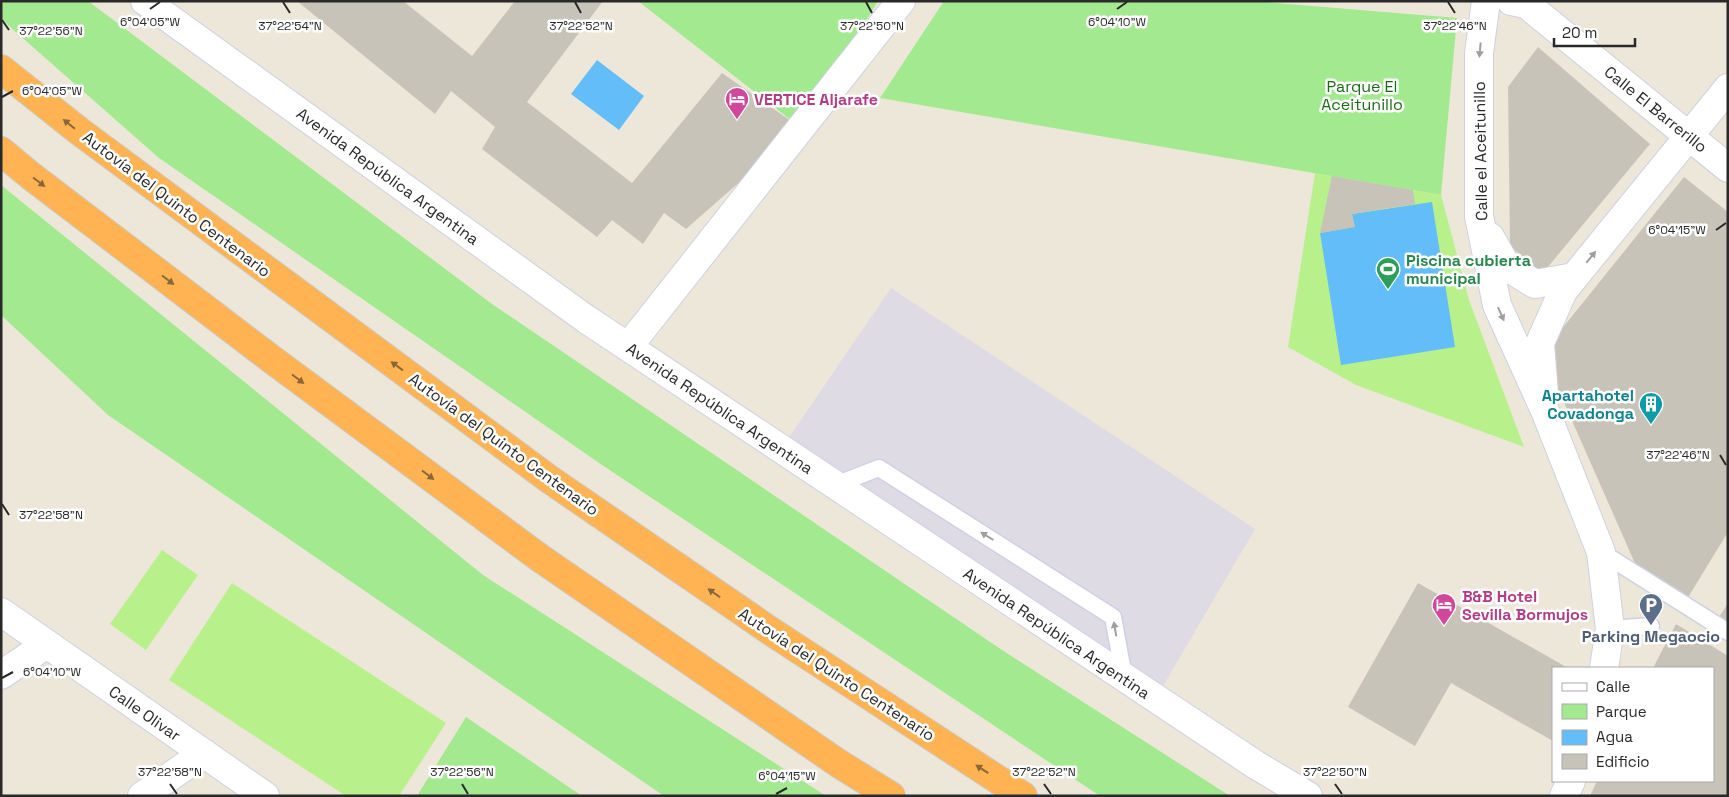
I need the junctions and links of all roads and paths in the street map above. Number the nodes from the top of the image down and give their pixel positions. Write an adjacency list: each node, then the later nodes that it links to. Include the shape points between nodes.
1 (145, 1): 12 (street, Avenida República Argentina)
2 (901, 1): 12 (street)
3 (1486, 1): 10 (street, Calle el Aceitunillo, one-way to 10, via 1479,53)
4 (1511, 1): 7 (street, Calle El Barrerillo, via 1526,4)
5 (1, 68): 30 (highway, Autovía del Quinto Centenario, one-way to 5, via 769,630 549,479 79,131)
6 (1728, 88): 7 (street)
7 (1689, 135): 9 (street, Calle El Barrerillo); 11 (street, one-way to 7)
8 (1, 151): 29 (highway, one-way to 29, via 274,361 540,558)
9 (1728, 168)
10 (1479, 216): 11 (street, via 1507,267 1535,284); 13 (street, Calle el Aceitunillo, one-way to 13, via 1497,305)
11 (1574, 278): 13 (street, via 1563,291 1540,343)
12 (628, 347): 14 (street, Avenida República Argentina)
13 (1546, 413): 15 (street, Calle el Aceitunillo)
14 (835, 485): 23 (street, Avenida República Argentina); 23 (lane, one-way to 14, via 1113,617 879,468)
15 (1601, 552): 18 (street, Calle el Aceitunillo); 19 (lane)
16 (1, 612): 20 (street, Calle Olivar)
17 (1651, 626): 18 (lane)
18 (1610, 629): 21 (street, Calle el Aceitunillo)
19 (1728, 632)
20 (47, 644): 22 (street); 24 (street, Calle Olivar)
21 (1604, 667)
22 (1, 675)
23 (1124, 677): 26 (street, Avenida República Argentina, via 1256,765)
24 (204, 753): 27 (street); 28 (street, Calle Olivar)
25 (1571, 782): 32 (street)
26 (1278, 788): 31 (street, Avenida República Argentina)
27 (142, 796)
28 (265, 796)
29 (891, 796)
30 (1023, 796)
31 (1308, 796)
32 (1564, 796)

